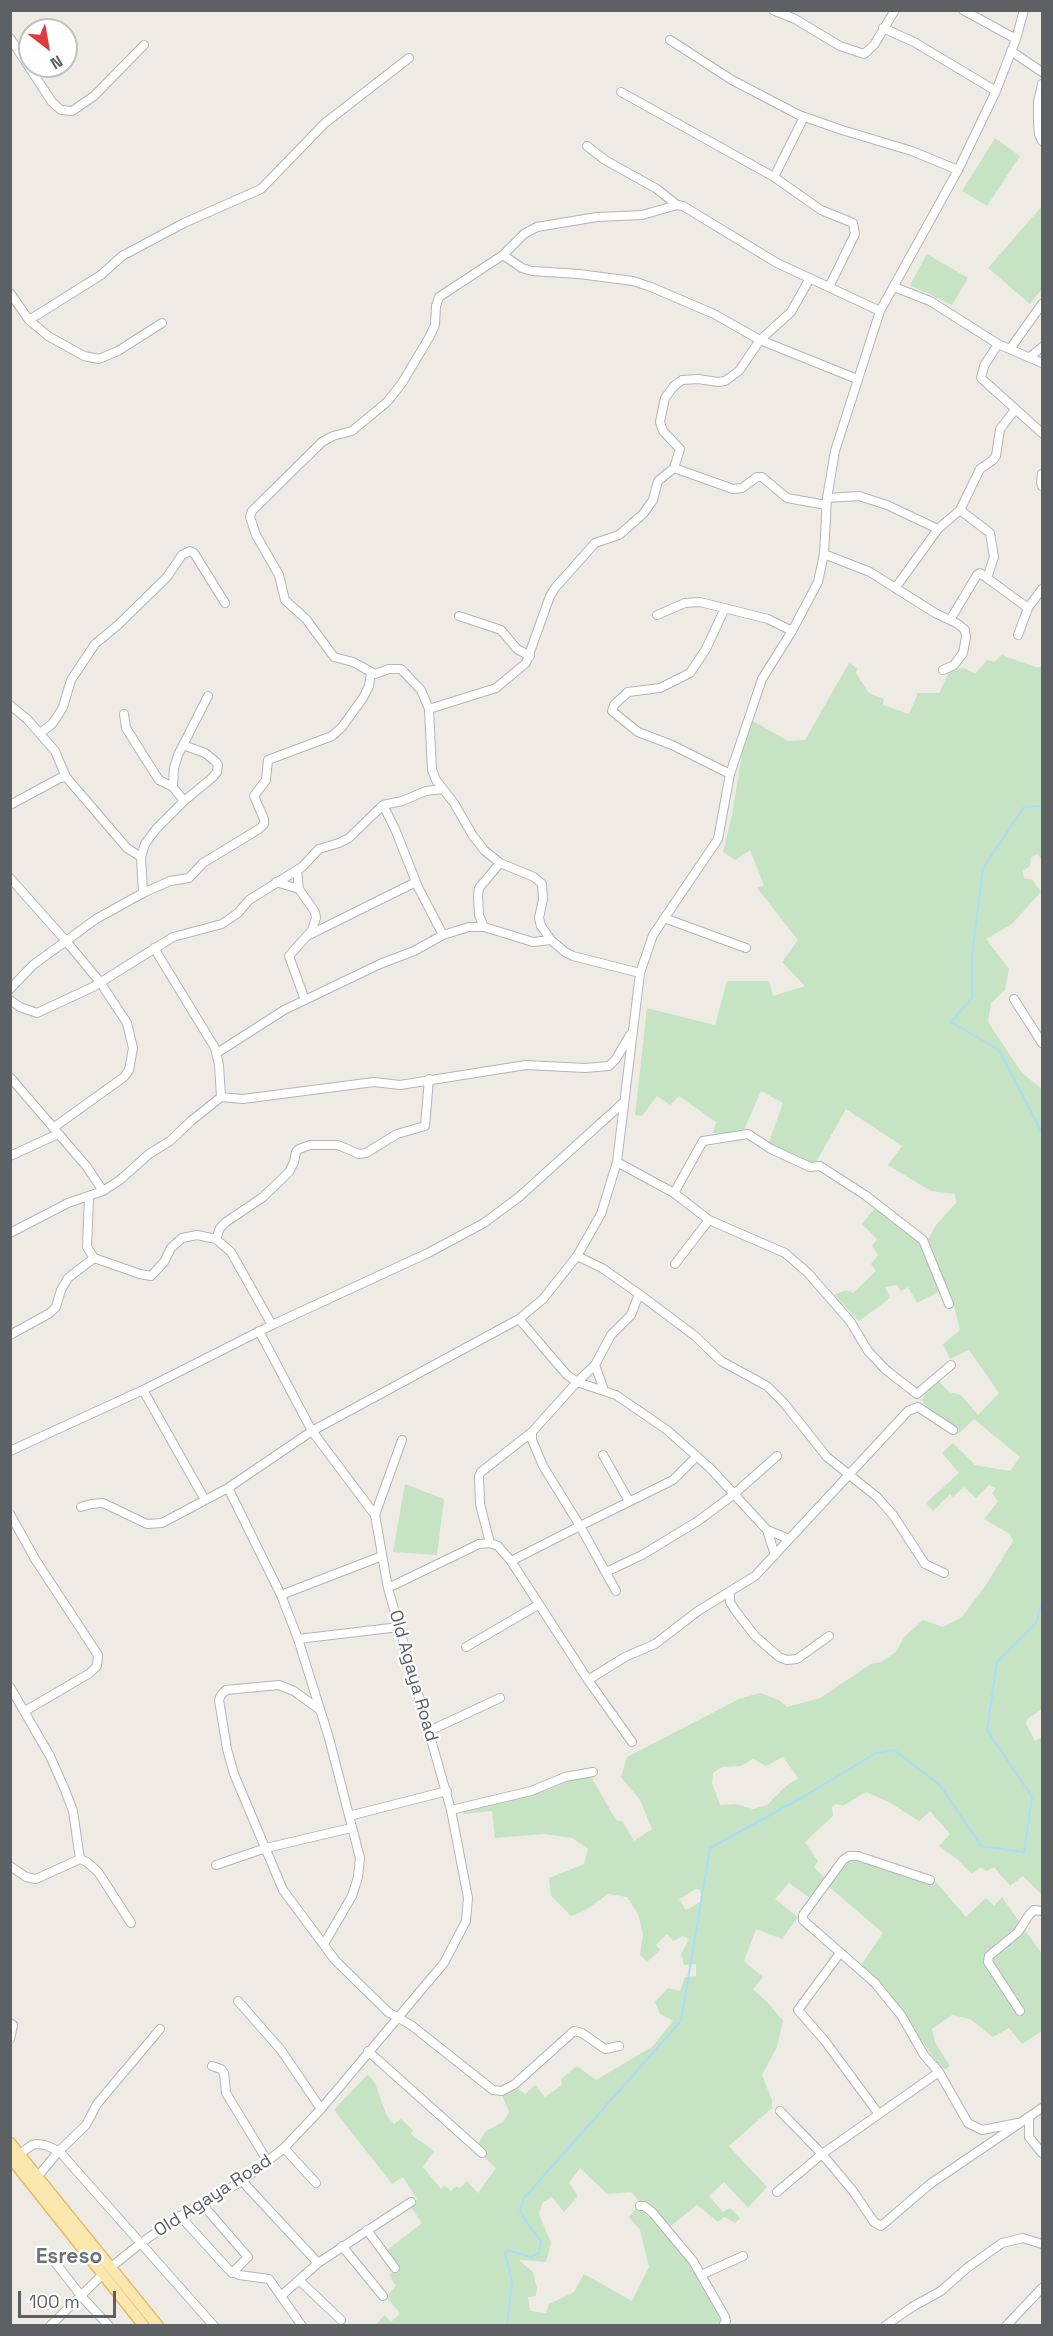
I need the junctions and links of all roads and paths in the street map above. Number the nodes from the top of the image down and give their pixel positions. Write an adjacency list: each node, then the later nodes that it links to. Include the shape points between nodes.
1 (773, 10): 5 (street, via 857,54 868,52)
2 (895, 10): 5 (street)
3 (963, 10): 7 (street)
4 (1024, 10): 7 (street)
5 (883, 28): 14 (street)
6 (10, 38): 9 (street, via 52,102 61,110 72,111 94,96)
7 (1016, 39): 10 (street)
8 (670, 40): 16 (street, via 732,80)
9 (144, 45)
10 (1011, 51): 12 (street); 14 (street)
11 (409, 58): 29 (street, via 325,123 261,189 122,256 101,275)
12 (1042, 72)
13 (1042, 84): 17 (street, via 1038,122)
14 (996, 91): 19 (street)
15 (621, 93): 20 (street)
16 (804, 117): 19 (street); 20 (street)
17 (1042, 141)
18 (587, 146): 21 (street)
19 (958, 170): 25 (street)
20 (774, 177): 24 (street, via 855,228)
21 (677, 205): 22 (street, via 642,215 597,217 537,227); 23 (street, via 692,210)
22 (503, 255): 31 (street, via 532,271 633,281 714,314); 60 (street, via 439,297 430,336 387,402 352,431 322,442 250,517 279,575 285,600 306,619 334,657)
23 (809, 280): 24 (street); 31 (street, via 791,312)
24 (829, 287): 28 (street)
25 (894, 287): 28 (street); 32 (street, via 930,301)
26 (10, 293): 29 (street)
27 (1042, 304): 34 (street)
28 (880, 311): 37 (street)
29 (29, 320): 30 (street, via 67,348 99,359)
30 (162, 323)
31 (760, 340): 37 (street); 40 (street, via 745,364 724,381 682,380 665,398 660,422 680,449)
32 (998, 344): 34 (street); 38 (street, via 981,378)
33 (1042, 347): 35 (street)
34 (1010, 349): 35 (street)
35 (1030, 357): 36 (street)
36 (1042, 363)
37 (857, 379): 43 (street, via 835,452)
38 (1015, 410): 39 (street); 44 (street, via 1000,429 996,456 980,469)
39 (1042, 433)
40 (674, 468): 43 (street, via 733,489 762,477 787,498); 58 (street, via 657,481 653,500 643,514 619,535 595,543 555,588)
41 (1042, 474): 42 (street)
42 (1042, 486)
43 (827, 502): 45 (street, via 859,496); 46 (street)
44 (960, 510): 45 (street); 47 (street, via 990,533 994,557)
45 (938, 528): 48 (street)
46 (824, 554): 48 (street); 56 (street, via 818,582)
47 (987, 578): 52 (street); 55 (street, via 976,575)
48 (896, 587): 55 (street)
49 (1042, 589): 52 (street)
50 (225, 603): 65 (street, via 194,553 182,555 167,577 95,644 71,680 57,717)
51 (725, 608): 54 (street, via 685,603); 56 (street, via 768,619); 67 (street, via 690,673 660,688 628,692 612,711 639,732)
52 (1028, 608): 57 (street)
53 (459, 615): 58 (street, via 501,630 517,649)
54 (657, 615)
55 (950, 620): 59 (street, via 964,630 966,637 959,660)
56 (792, 631): 67 (street, via 762,679)
57 (1018, 635)
58 (530, 656): 63 (street, via 496,688)
59 (944, 670)
60 (371, 673): 63 (street, via 401,669 421,690); 81 (street, via 363,698 332,736 268,760 266,780 254,796 264,819 259,829 203,863 189,878)
61 (208, 696): 66 (street)
62 (10, 705): 65 (street)
63 (429, 710): 70 (street, via 432,770)
64 (124, 714): 69 (street, via 126,728 159,780)
65 (40, 734): 68 (street, via 55,751)
66 (183, 745): 69 (street, via 174,768); 71 (street, via 205,753 218,765 213,778)
67 (730, 774): 82 (street, via 718,838)
68 (66, 777): 72 (street); 74 (street, via 127,848)
69 (173, 787): 71 (street)
70 (443, 789): 73 (street); 75 (street, via 472,836)
71 (184, 801): 74 (street, via 149,838)
72 (10, 805)
73 (383, 805): 76 (street, via 349,838 318,849); 79 (street)
74 (141, 857): 81 (street)
75 (500, 863): 83 (street, via 479,888 479,915); 87 (street, via 542,884 539,918)
76 (297, 871): 78 (street); 80 (street)
77 (10, 878): 86 (street)
78 (276, 882): 80 (street); 88 (street, via 222,924 173,937)
79 (416, 882): 84 (street); 85 (street)
80 (298, 889): 85 (street, via 315,912 312,930)
81 (142, 893): 86 (street)
82 (664, 918): 89 (street); 90 (street, via 653,935)
83 (484, 927): 84 (street); 87 (street, via 533,942)
84 (443, 935): 95 (street)
85 (306, 936): 95 (street, via 289,957)
86 (66, 940): 91 (street); 92 (street)
87 (551, 940): 90 (street, via 573,956)
88 (154, 948): 91 (street); 98 (street)
89 (746, 948)
90 (640, 973): 96 (street)
91 (100, 982): 94 (street, via 37,1013); 103 (street, via 127,1023 133,1048 129,1070)
92 (10, 989)
93 (1014, 999): 97 (street)
94 (10, 1000)
95 (305, 1000): 98 (street)
96 (632, 1030): 100 (street, via 609,1066 526,1065); 102 (street)
97 (1042, 1043)
98 (217, 1053): 101 (street)
99 (10, 1077): 103 (street)
100 (429, 1079): 101 (street, via 400,1085 354,1084 243,1099); 111 (street, via 425,1126 397,1134 366,1153 359,1154 338,1144 299,1149 289,1172 263,1197 219,1228)
101 (221, 1097): 106 (street)
102 (624, 1102): 105 (street); 118 (street, via 519,1197 484,1223)
103 (55, 1131): 104 (street); 106 (street)
104 (10, 1156)
105 (617, 1162): 107 (street); 112 (street, via 601,1214)
106 (103, 1191): 108 (street)
107 (674, 1193): 109 (street); 116 (street, via 703,1142 748,1134 810,1167 820,1166 923,1240)
108 (89, 1197): 110 (street); 113 (street, via 87,1247)
109 (709, 1220): 114 (street); 126 (street, via 785,1253 850,1321 868,1351)
110 (10, 1233)
111 (216, 1239): 113 (street, via 182,1238 152,1276); 118 (street, via 231,1252)
112 (577, 1256): 115 (street); 117 (street, via 543,1299)
113 (94, 1258): 120 (street, via 68,1278 50,1313)
114 (675, 1264)
115 (639, 1294): 121 (street, via 631,1315 611,1335); 136 (street, via 721,1360 767,1386 818,1448)
116 (950, 1304)
117 (519, 1319): 123 (street); 129 (street)
118 (272, 1325): 119 (street)
119 (259, 1331): 124 (street); 129 (street, Old Agaya Road)
120 (10, 1335)
121 (595, 1365): 123 (street); 125 (street)
122 (951, 1365): 126 (street)
123 (577, 1382): 125 (street); 130 (street)
124 (143, 1390): 132 (street); 139 (street)
125 (604, 1390): 135 (street, via 667,1430)
126 (917, 1394): 127 (street)
127 (918, 1407): 128 (street); 136 (street, via 898,1420)
128 (953, 1430)
129 (312, 1431): 137 (street); 143 (street, Old Agaya Road)
130 (532, 1432): 144 (street, via 543,1466); 147 (street, via 479,1476 480,1504)
131 (402, 1440): 143 (street)
132 (10, 1451)
133 (603, 1455): 140 (street)
134 (777, 1456): 138 (street)
135 (696, 1457): 138 (street, via 711,1468); 140 (street, via 673,1480)
136 (849, 1476): 146 (street); 152 (street, via 893,1515 925,1564)
137 (228, 1488): 139 (street); 156 (street)
138 (733, 1495): 145 (street); 151 (street, via 642,1555)
139 (206, 1500): 141 (street, via 162,1523 147,1524 102,1503)
140 (629, 1501): 144 (street)
141 (81, 1508)
142 (10, 1514): 166 (street, via 98,1655 97,1666 90,1673)
143 (375, 1515): 149 (street, Old Agaya Road)
144 (580, 1526): 150 (street); 151 (street)
145 (767, 1530): 146 (street); 148 (street)
146 (789, 1539): 148 (street)
147 (490, 1543): 150 (street, via 498,1546); 153 (street, via 479,1544)
148 (775, 1555): 155 (street, via 755,1575)
149 (382, 1556): 153 (street, Old Agaya Road); 156 (street)
150 (510, 1561): 157 (street)
151 (606, 1572): 154 (street)
152 (944, 1573)
153 (388, 1588): 158 (street, Old Agaya Road)
154 (616, 1591)
155 (729, 1591): 159 (street, via 735,1610 755,1636 779,1657 797,1659); 162 (street, via 655,1644)
156 (281, 1594): 160 (street)
157 (538, 1605): 161 (street); 162 (street)
158 (399, 1627): 160 (street); 167 (street, Old Agaya Road)
159 (829, 1636)
160 (298, 1639): 165 (street)
161 (466, 1647)
162 (588, 1680): 168 (street)
163 (10, 1687): 166 (street)
164 (500, 1698): 167 (street)
165 (320, 1710): 172 (street); 174 (street, via 279,1685 226,1690 221,1695 234,1774)
166 (25, 1711): 175 (street, via 50,1756 73,1811)
167 (429, 1731): 170 (street, Old Agaya Road)
168 (632, 1742)
169 (593, 1772): 171 (street)
170 (447, 1791): 171 (street, Old Agaya Road); 172 (street)
171 (451, 1810): 185 (street, Old Agaya Road, via 468,1898 466,1921 444,1963)
172 (350, 1816): 173 (street)
173 (351, 1828): 174 (street); 181 (street, via 360,1858 358,1877 352,1896)
174 (266, 1848): 176 (street); 181 (street, via 283,1890)
175 (80, 1859): 177 (street, via 36,1879); 180 (street, via 98,1872)
176 (216, 1865)
177 (10, 1866)
178 (930, 1880): 182 (street, via 858,1856 843,1860 803,1915 803,1920)
179 (1042, 1911): 184 (street, via 1034,1910 987,1962)
180 (131, 1923)
181 (324, 1944): 185 (street, via 388,2012)
182 (840, 1953): 192 (street, via 875,1983); 196 (street, via 798,2010)
183 (238, 2001): 194 (street, via 281,2050)
184 (1020, 2011)
185 (399, 2017): 189 (street, via 498,2091 514,2084 574,2031 605,2049); 190 (street, Old Agaya Road)
186 (10, 2023): 188 (street)
187 (160, 2029): 201 (street, via 97,2104 86,2125)
188 (10, 2039)
189 (619, 2046)
190 (368, 2051): 194 (street, Old Agaya Road); 202 (street)
191 (212, 2066): 206 (street, via 224,2073 226,2093)
192 (939, 2072): 196 (street); 198 (street, via 974,2128 994,2129)
193 (1042, 2108): 197 (street)
194 (321, 2109): 200 (street, Old Agaya Road)
195 (780, 2111): 204 (street)
196 (878, 2113): 204 (street)
197 (1029, 2117): 198 (street); 203 (street, via 1029,2137)
198 (1018, 2123): 204 (street, via 930,2184 881,2226)
199 (10, 2143): 205 (main road)
200 (284, 2148): 206 (street, Old Agaya Road); 209 (street)
201 (59, 2151): 205 (street, via 37,2144); 207 (street); 216 (street)
202 (482, 2153)
203 (1042, 2153)
204 (822, 2154): 210 (street)
205 (15, 2155): 207 (main road); 223 (main road)
206 (268, 2162): 208 (street, Old Agaya Road)
207 (38, 2176): 223 (main road)
208 (242, 2181): 212 (street, Old Agaya Road); 221 (street)
209 (316, 2184)
210 (777, 2192)
211 (411, 2202): 215 (street)
212 (202, 2204): 214 (street, Old Agaya Road); 224 (street, via 248,2257)
213 (640, 2206): 225 (street, via 659,2220)
214 (180, 2216): 216 (street, Old Agaya Road); 224 (street)
215 (367, 2230): 218 (street); 222 (street)
216 (141, 2243): 223 (street, Old Agaya Road); 236 (street)
217 (1042, 2244): 239 (street, via 1023,2238 1002,2243 941,2291)
218 (342, 2247): 221 (street); 230 (street)
219 (743, 2256): 225 (street)
220 (51, 2257): 228 (street)
221 (318, 2263): 226 (street)
222 (395, 2268)
223 (107, 2271): 228 (street, Old Agaya Road); 234 (main road); 235 (main road)
224 (232, 2273): 229 (street, via 269,2279)
225 (701, 2275): 238 (street, via 725,2317)
226 (299, 2280): 229 (street); 231 (street)
227 (1042, 2288): 240 (street)
228 (82, 2296): 232 (street, Old Agaya Road); 233 (street)
229 (281, 2296): 237 (street)
230 (383, 2296)
231 (341, 2320)
232 (50, 2325)
233 (109, 2325)
234 (144, 2325)
235 (158, 2325)
236 (214, 2325)
237 (303, 2325)
238 (723, 2325)
239 (885, 2325)
240 (1006, 2325)

